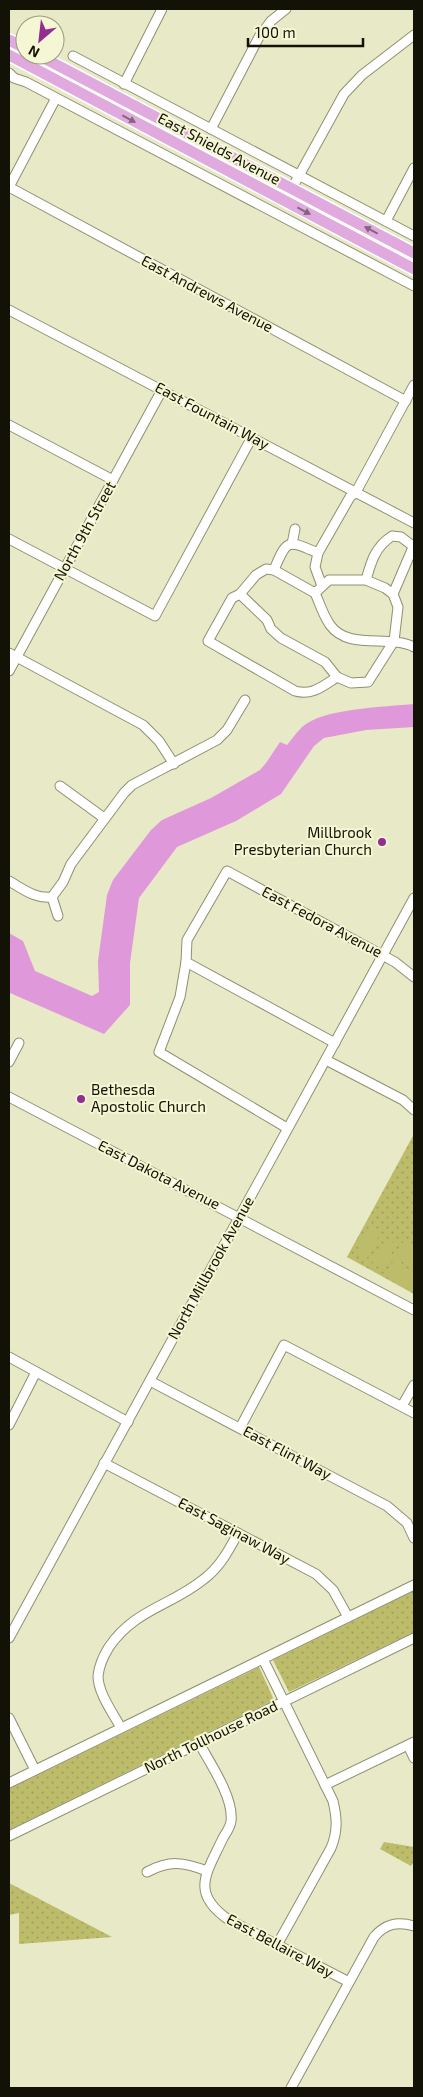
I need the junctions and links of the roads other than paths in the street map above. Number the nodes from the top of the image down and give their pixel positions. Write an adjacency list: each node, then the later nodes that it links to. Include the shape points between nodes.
1 (162, 9): 8 (street)
2 (286, 9): 11 (street, via 271,20 259,37)
3 (414, 36): 13 (street, via 362,75 344,94)
4 (73, 56): 8 (street)
5 (12, 57): 9 (main road, via 50,70 103,98); 16 (main road, East Shields Avenue, one-way to 16)
6 (57, 65): 9 (main road, East Shields Avenue)
7 (9, 73): 10 (street)
8 (124, 84): 11 (street)
9 (114, 95): 15 (main road, East Shields Avenue)
10 (56, 98): 14 (street); 21 (street)
11 (211, 129): 13 (street)
12 (414, 168): 17 (street)
13 (299, 175): 15 (street); 17 (street)
14 (9, 187): 25 (street, East Andrews Avenue)
15 (292, 188): 16 (street); 19 (main road, East Shields Avenue, one-way to 15)
16 (285, 201): 20 (main road, East Shields Avenue, one-way to 20)
17 (386, 221): 18 (street)
18 (414, 236)
19 (414, 253)
20 (414, 269)
21 (414, 286)
22 (9, 310): 24 (street, East Fountain Way)
23 (414, 385): 25 (street)
24 (162, 390): 27 (street, East Fountain Way); 28 (street, North 9th Street)
25 (406, 401): 29 (street)
26 (9, 425): 28 (street)
27 (252, 437): 29 (street, East Fountain Way); 36 (street, via 154,616)
28 (113, 480): 36 (street, North 9th Street)
29 (356, 492): 30 (street, East Fountain Way); 35 (street)
30 (414, 522)
31 (294, 529): 33 (street)
32 (9, 539): 36 (street)
33 (292, 544): 35 (street); 37 (street, via 282,550)
34 (414, 546): 38 (street, via 401,537 392,536 385,540 372,558); 42 (street)
35 (318, 553): 39 (street, via 315,568)
36 (65, 568): 45 (street, North 9th Street)
37 (274, 570): 40 (street); 41 (street, via 266,569 256,575)
38 (366, 580): 39 (street, via 329,580); 42 (street)
39 (322, 586): 40 (street)
40 (315, 593): 43 (street, via 334,630 353,640)
41 (240, 594): 47 (street, via 281,638 325,662); 47 (street, via 232,598 208,641 304,694)
42 (393, 594): 43 (street, via 398,607)
43 (394, 641): 44 (street); 47 (street, via 368,682 351,683)
44 (414, 647)
45 (13, 655): 46 (street, North 9th Street); 49 (street, via 143,725 159,741)
46 (9, 671)
47 (337, 677)
48 (245, 700): 49 (street, via 217,740)
49 (174, 764): 51 (street, via 132,785)
50 (60, 786): 51 (street)
51 (104, 818): 53 (street)
52 (9, 880): 53 (street, via 36,896)
53 (52, 897): 55 (street)
54 (414, 898): 56 (street, North Millbrook Avenue)
55 (58, 916)
56 (383, 955): 57 (street, East Fedora Avenue, via 227,871 187,940); 58 (street, East Fedora Avenue); 60 (street, North Millbrook Avenue)
57 (186, 962): 60 (street); 65 (street, via 180,996 159,1052)
58 (414, 977)
59 (19, 1043): 62 (street)
60 (335, 1043): 61 (street, North Millbrook Avenue)
61 (326, 1060): 64 (street, via 403,1100); 65 (street, North Millbrook Avenue)
62 (9, 1062)
63 (9, 1097): 66 (street, East Dakota Avenue)
64 (414, 1110)
65 (287, 1128): 66 (street, North Millbrook Avenue)
66 (238, 1217): 67 (street, East Dakota Avenue); 70 (street, North Millbrook Avenue)
67 (414, 1310)
68 (9, 1357): 69 (street)
69 (36, 1372): 74 (street); 75 (street)
70 (150, 1380): 74 (street, North Millbrook Avenue); 76 (street, East Flint Way)
71 (414, 1385): 72 (street)
72 (402, 1406): 73 (street); 76 (street, via 284,1345)
73 (414, 1413)
74 (128, 1422): 77 (street, North Millbrook Avenue)
75 (9, 1425)
76 (240, 1428): 79 (street, East Flint Way, via 387,1506 407,1523)
77 (104, 1463): 78 (street, East Saginaw Way); 82 (street, North Millbrook Avenue)
78 (238, 1533): 81 (street, East Saginaw Way, via 320,1578 333,1590); 88 (street, via 226,1556 205,1579 191,1589 149,1606 123,1630 107,1651 98,1676 101,1690)
79 (414, 1538)
80 (414, 1585): 81 (street)
81 (348, 1617): 85 (street)
82 (12, 1623): 83 (street, North Millbrook Avenue)
83 (9, 1638)
84 (414, 1638): 86 (street, North Tollhouse Road)
85 (263, 1659): 86 (street); 88 (street)
86 (284, 1701): 89 (street, North Tollhouse Road); 94 (street)
87 (9, 1718): 92 (street)
88 (121, 1728): 92 (street)
89 (199, 1743): 95 (street, North Tollhouse Road); 96 (street, East Bellaire Way, via 229,1800 231,1822)
90 (411, 1744): 91 (street); 94 (street)
91 (414, 1758)
92 (35, 1770): 93 (street)
93 (9, 1783)
94 (325, 1785): 99 (street, via 337,1817 335,1838)
95 (9, 1836)
96 (207, 1871): 97 (street, via 169,1863); 99 (street, East Bellaire Way, via 204,1888 208,1901 218,1912)
97 (147, 1872)
98 (414, 1926): 100 (street, via 391,1924 381,1929)
99 (277, 1945): 100 (street, East Bellaire Way)
100 (349, 1982): 101 (street)
101 (293, 2088)

